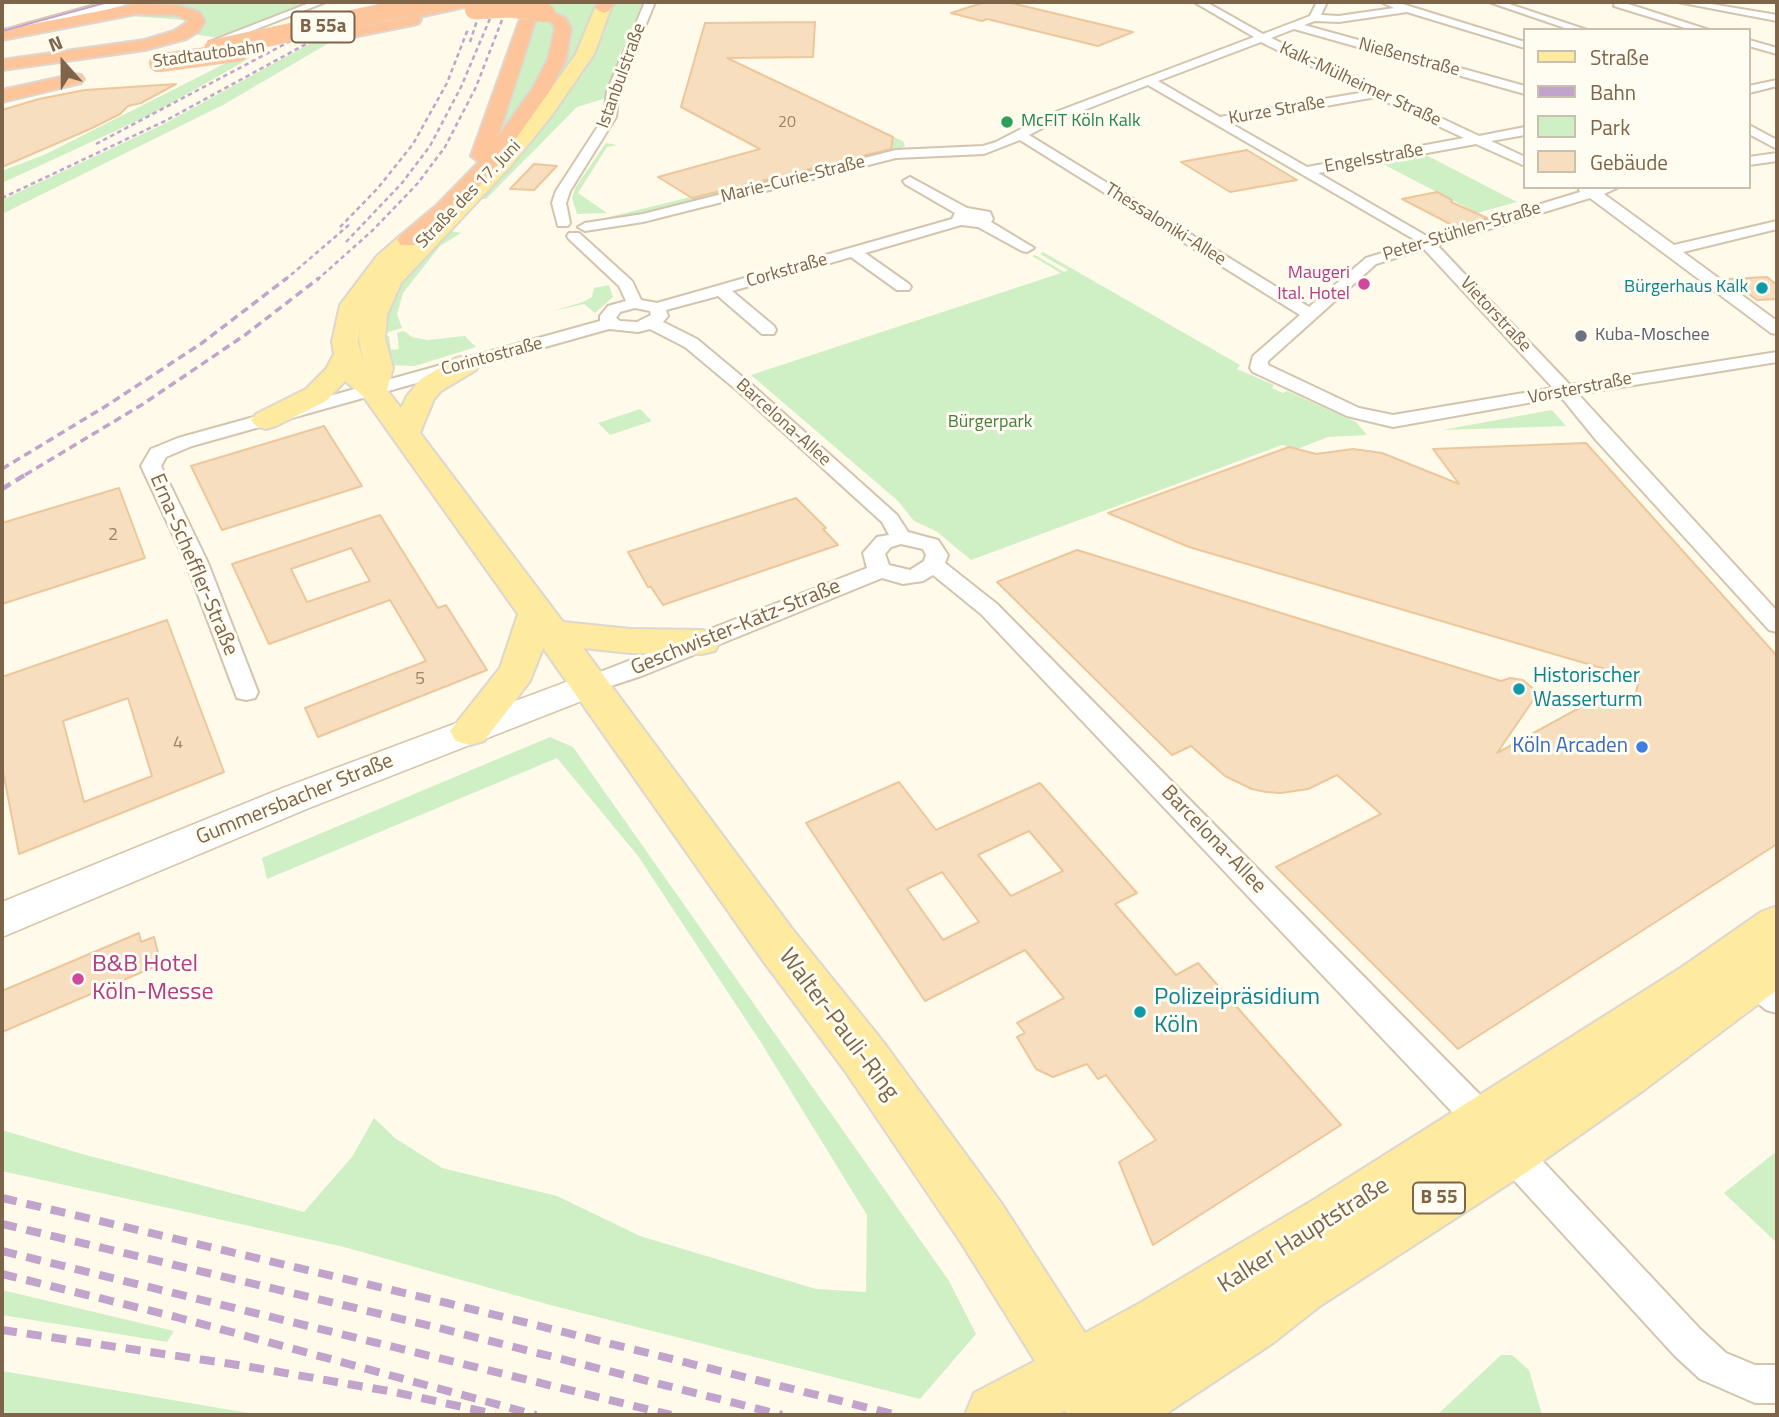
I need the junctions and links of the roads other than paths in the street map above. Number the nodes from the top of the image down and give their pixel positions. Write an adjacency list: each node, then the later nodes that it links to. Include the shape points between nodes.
1 (95, 2): 25 (main road)
2 (120, 2): 29 (main road)
3 (321, 2): 33 (street)
4 (468, 2): 33 (highway, Stadtautobahn / B 55a, bridge, via 336,29)
5 (497, 2): 18 (highway, Stadtautobahn / B 55a, bridge)
6 (541, 2): 63 (highway, via 527,22 476,165)
7 (650, 2): 62 (street, Istanbulstraße, via 613,91 611,117 559,203 556,229 577,223)
8 (1199, 2): 30 (street, Kalk-Mülheimer Straße)
9 (1322, 2): 21 (street)
10 (1386, 2): 17 (street)
11 (1494, 2): 20 (street)
12 (1545, 2): 20 (street)
13 (1683, 2): 19 (street)
14 (1740, 2): 19 (street)
15 (605, 4): 79 (main road, Straße des 17. Juni, via 585,54 545,111 503,163 389,282 374,315 372,339 379,368)
16 (1618, 4): 27 (street)
17 (1413, 5): 21 (street, via 1339,19); 32 (street)
18 (432, 9): 33 (highway, B 55a, bridge); 36 (highway, Stadtautobahn / B 55a, bridge, via 289,44); 63 (highway, bridge, via 524,9 555,16 562,26 562,43 529,111 445,210)
19 (1725, 9): 22 (street)
20 (1522, 11): 26 (street)
21 (1314, 18): 24 (street, Marie-Curie-Straße)
22 (1777, 18)
23 (1777, 24): 28 (street)
24 (1294, 26): 30 (street, Marie-Curie-Straße); 44 (street, Nießenstraße)
25 (2, 27)
26 (1576, 28)
27 (1697, 28)
28 (1759, 28)
29 (2, 35): 35 (highway, via 123,10 159,9 197,18 196,25 161,41)
30 (1263, 39): 39 (street, Marie-Curie-Straße); 46 (street, Kalk-Mülheimer Straße)
31 (1751, 44): 34 (street)
32 (1524, 45)
33 (214, 46): 37 (highway, Stadtautobahn / B 55a)
34 (1777, 51)
35 (2, 65)
36 (146, 65)
37 (2, 71)
38 (2, 78): 47 (highway, via 96,73)
39 (1151, 82): 43 (street, Marie-Curie-Straße); 45 (street, Vietorstraße)
40 (1777, 83): 41 (street)
41 (1753, 86): 42 (street)
42 (1777, 89)
43 (1131, 90): 45 (street); 51 (street, Marie-Curie-Straße, via 1052,118)
44 (1524, 90)
45 (1167, 92): 48 (street, Vietorstraße)
46 (1378, 93): 48 (street, Kurze Straße); 52 (street, Kalk-Mülheimer Straße)
47 (2, 96)
48 (1218, 121): 57 (street, Vietorstraße)
49 (1751, 130): 53 (street)
50 (1524, 131): 52 (street, Engelsstraße)
51 (1020, 135): 62 (street, Marie-Curie-Straße, via 974,152 896,154); 71 (street, Thessaloniki-Allee)
52 (1479, 140): 56 (street, Kalk-Mülheimer Straße); 57 (street, Engelsstraße)
53 (1777, 145)
54 (1777, 158): 55 (street)
55 (1751, 160)
56 (1524, 162)
57 (1304, 171): 64 (street, Vietorstraße)
58 (910, 181): 60 (street, Corkstraße)
59 (1586, 190): 64 (street, Peter-Stühlen-Straße); 66 (street)
60 (962, 216): 65 (street, Corkstraße); 67 (street, Corkstraße)
61 (1777, 225): 66 (street)
62 (580, 232): 70 (street, via 626,284)
63 (409, 240): 76 (main road, Straße des 17. Juni, via 385,261 353,305 347,323)
64 (1427, 244): 71 (street, Peter-Stühlen-Straße, via 1371,261); 80 (street, Vietorstraße)
65 (1027, 248)
66 (1671, 250): 74 (street)
67 (853, 252): 68 (street, Corkstraße); 69 (street, Corkstraße)
68 (903, 287)
69 (721, 290): 72 (street, Corkstraße); 75 (street, Corkstraße)
70 (635, 303): 72 (street); 73 (street, Corintostraße, via 614,309 608,316)
71 (1311, 315): 81 (street, Peter-Stühlen-Straße, via 1259,360 1259,368 1353,412)
72 (654, 316): 73 (street, Corintostraße, via 630,328); 84 (street, Barcelona-Allee, via 745,388 890,519)
73 (611, 323): 78 (street, Corintostraße)
74 (1777, 329)
75 (768, 330)
76 (347, 355): 79 (main road, via 353,373); 82 (main road, via 316,395)
77 (1777, 357): 80 (street, Vorsterstraße)
78 (466, 364): 79 (street, Corintostraße); 83 (main road, via 421,396)
79 (373, 390): 82 (street, Erna-Scheffler-Straße); 83 (main road)
80 (1564, 391): 81 (street, Vorsterstraße); 88 (street, Vietorstraße)
81 (1382, 420)
82 (266, 421): 91 (street, Erna-Scheffler-Straße, via 169,447 158,453 151,466 197,563)
83 (405, 433): 87 (main road)
84 (901, 538): 85 (street, via 931,545 937,555); 86 (street, via 884,542 874,553)
85 (934, 565): 86 (street, via 915,576); 96 (street, Barcelona-Allee, via 989,608)
86 (881, 570): 89 (street, Geschwister-Katz-Straße)
87 (544, 624): 89 (main road, via 630,641); 90 (main road); 92 (main road, via 517,671)
88 (1777, 625)
89 (702, 642): 90 (street, Geschwister-Katz-Straße)
90 (590, 685): 92 (main road, Gummersbacher Straße); 98 (main road, Walter-Pauli-Ring, via 863,1055 982,1224)
91 (246, 692)
92 (470, 731): 93 (main road, Gummersbacher Straße)
93 (2, 920)
94 (1777, 925): 96 (main road, Kalker Hauptstraße / B 55)
95 (1769, 981): 96 (main road, Kalker Hauptstraße / B 55, via 1626,1074)
96 (1498, 1137): 97 (street, via 1713,1366 1755,1384); 98 (main road, Kalker Hauptstraße / B 55, via 1252,1269)
97 (1777, 1384)
98 (1097, 1401): 99 (main road, Kalker Hauptstraße / B 55)
99 (996, 1415)

